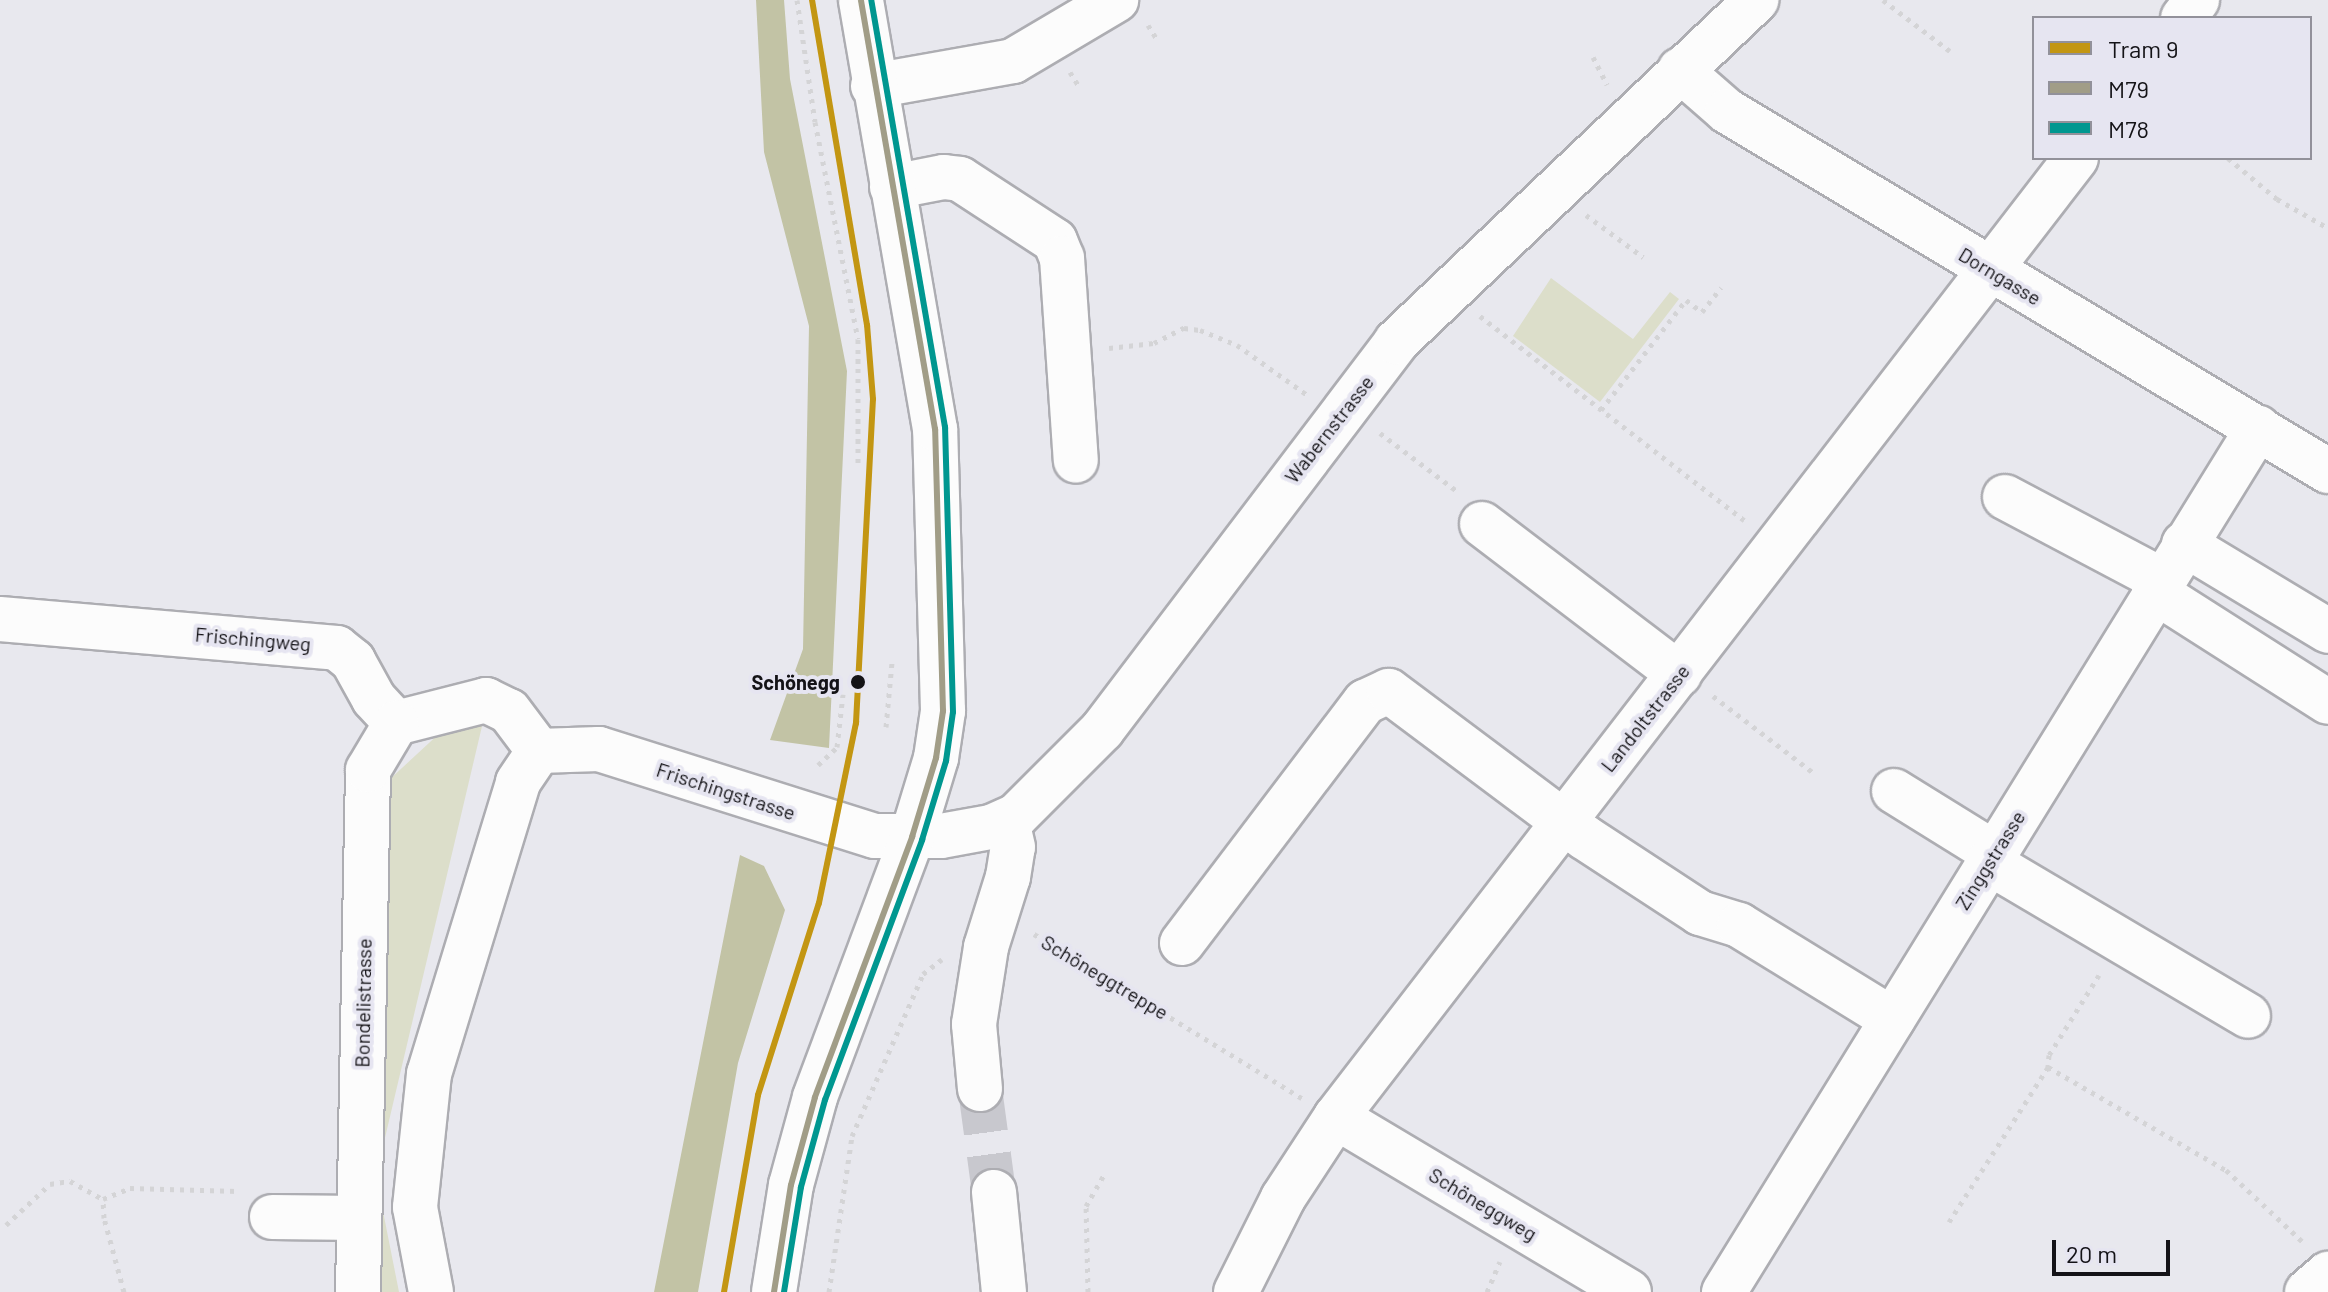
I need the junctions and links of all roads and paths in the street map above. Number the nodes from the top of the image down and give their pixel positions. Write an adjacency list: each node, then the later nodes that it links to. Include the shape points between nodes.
1 (797, 0): 26 (path, via 858,339)
2 (861, 0): 10 (street)
3 (1116, 0): 10 (street, via 1013,61)
4 (1756, 0): 9 (street, Wabernstrasse)
5 (1883, 0): 8 (path)
6 (2197, 0): 7 (street)
7 (2185, 16)
8 (1950, 51)
9 (1680, 70): 17 (street, Dorngasse, via 1727,111); 46 (street, Wabernstrasse, via 1396,342 1102,730 1042,794)
10 (873, 86): 13 (street)
11 (2074, 160): 17 (street, Landoltstrasse)
12 (2230, 160): 15 (path, via 2277,199)
13 (892, 187): 20 (street, via 960,179 1050,237 1062,258); 48 (street, via 925,359 939,475 943,711 936,758)
14 (1599, 223): 16 (path)
15 (2328, 228)
16 (1643, 257)
17 (1987, 269): 24 (street, Dorngasse); 37 (street, Landoltstrasse)
18 (1721, 288): 22 (path, via 1702,312 1686,300)
19 (1477, 314): 22 (path)
20 (1068, 352): 21 (path, via 1154,343 1192,328 1237,345); 25 (street)
21 (1315, 400)
22 (1601, 410): 31 (path)
23 (1371, 426): 28 (path)
24 (2258, 428): 27 (street, Dorngasse); 32 (street, Zinggstrasse)
25 (1076, 461)
26 (858, 468)
27 (2328, 471)
28 (1434, 474)
29 (2005, 497): 33 (street)
30 (1482, 524): 37 (street)
31 (1756, 529)
32 (2184, 544): 33 (street, Zinggstrasse); 35 (street)
33 (2151, 596): 39 (street); 49 (street, Zinggstrasse)
34 (0, 619): 40 (street, Frischingweg, via 337,648 353,661 374,699)
35 (2328, 631)
36 (892, 662): 41 (path)
37 (1689, 680): 44 (path); 47 (street, Landoltstrasse)
38 (843, 694): 43 (path, via 846,721 837,747)
39 (2328, 702)
40 (396, 723): 42 (street, via 486,700 509,711); 63 (street, Bondelistrasse, via 368,770)
41 (886, 727)
42 (539, 751): 48 (street, Frischingstrasse, via 599,749 849,832); 69 (street, via 518,782 429,1074 415,1207)
43 (818, 765)
44 (1815, 774)
45 (1894, 791): 49 (street)
46 (1007, 821): 48 (street, Wabernstrasse); 57 (street, via 1013,847 986,947 974,1024)
47 (1564, 823): 52 (street, via 1400,696 1379,692 1365,702); 55 (street, via 1700,913 1739,925); 58 (street, Landoltstrasse)
48 (912, 837): 70 (street, via 815,1097 791,1185)
49 (1984, 869): 51 (street); 55 (street, Zinggstrasse)
50 (1029, 931): 58 (path, Schöneggtreppe)
51 (2121, 940): 54 (street); 56 (path, via 2049,1055)
52 (1182, 943)
53 (947, 954): 71 (path, via 923,974 852,1136)
54 (2248, 1016)
55 (1892, 1019): 76 (street, Zinggstrasse)
56 (2048, 1067): 64 (path); 66 (path, via 2226,1170)
57 (980, 1089)
58 (1324, 1111): 74 (street, Landoltstrasse); 75 (street, Schöneggweg)
59 (1106, 1172): 73 (path, via 1086,1206)
60 (994, 1192): 72 (street)
61 (103, 1199): 62 (path, via 130,1188); 65 (path, via 70,1181 50,1184); 67 (path)
62 (262, 1204): 63 (street)
63 (359, 1218): 68 (street, Bondelistrasse)
64 (1949, 1222)
65 (6, 1225)
66 (2315, 1272)
67 (124, 1292)
68 (358, 1292)
69 (431, 1292)
70 (774, 1292)
71 (829, 1292)
72 (1004, 1292)
73 (1088, 1292)
74 (1236, 1292)
75 (1629, 1292)
76 (1724, 1292)

